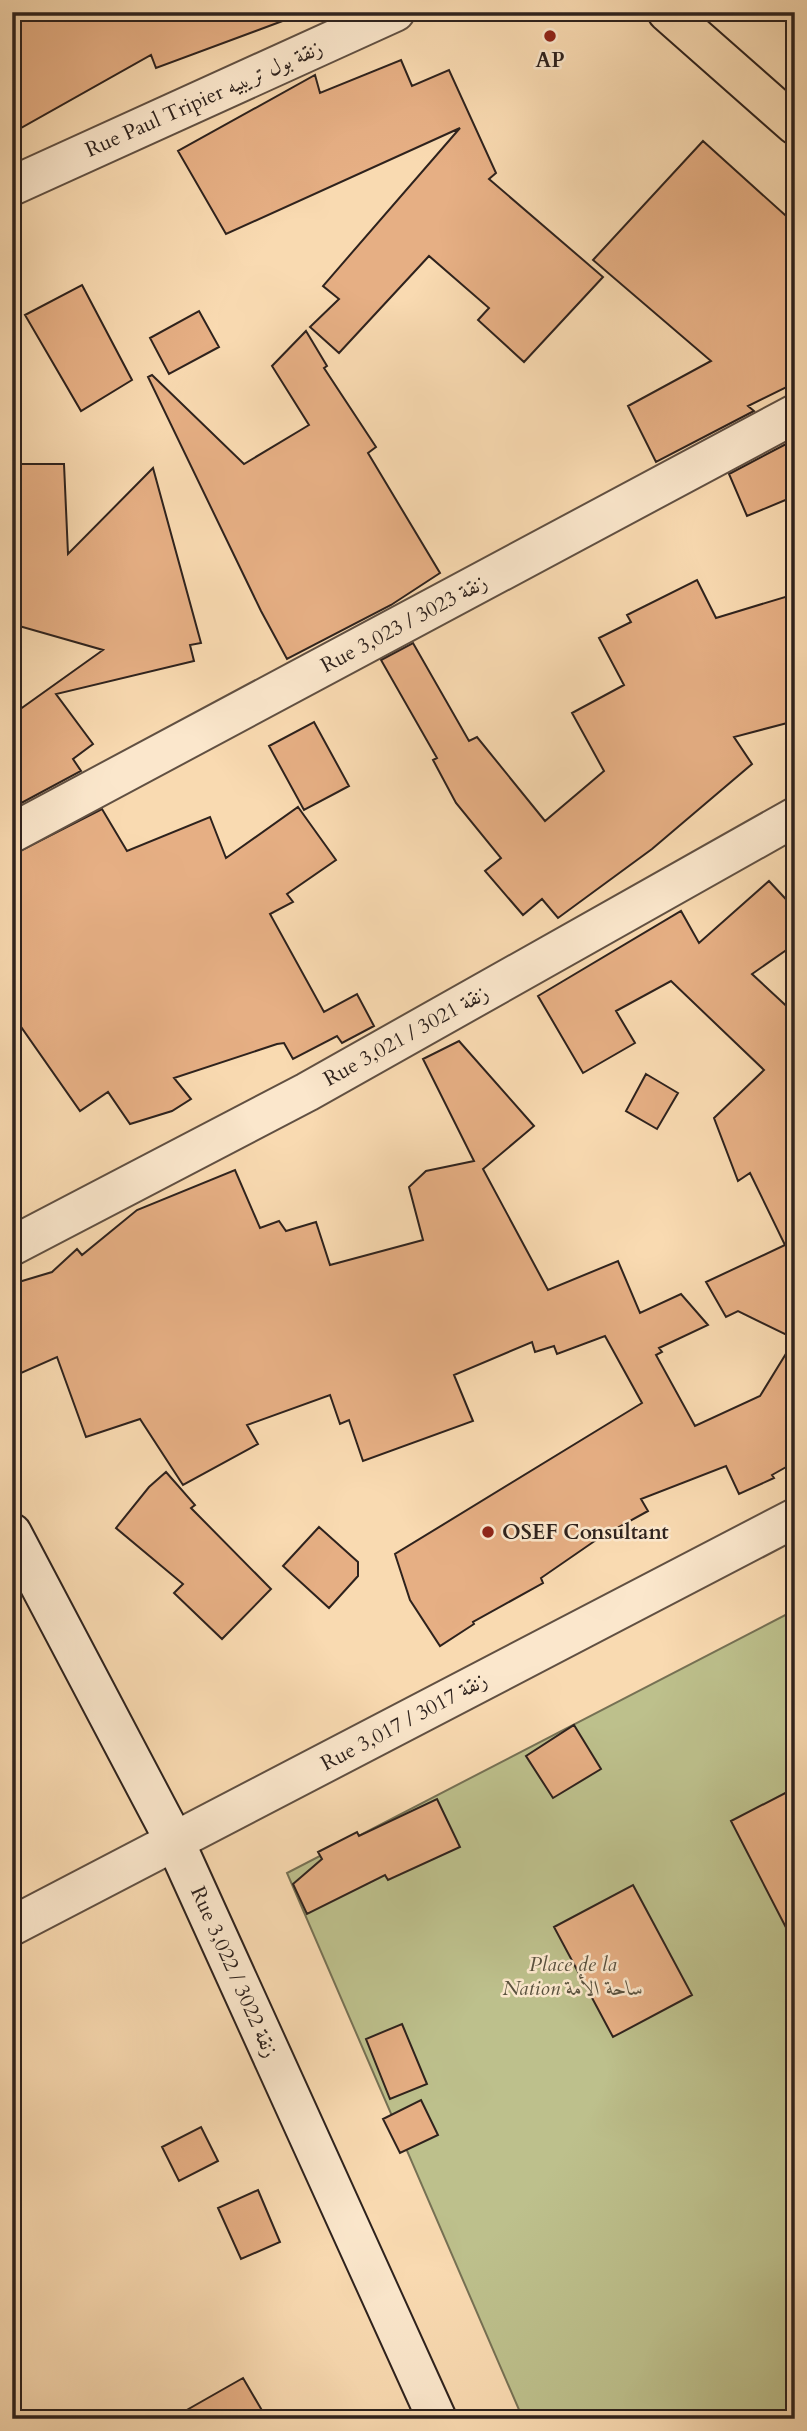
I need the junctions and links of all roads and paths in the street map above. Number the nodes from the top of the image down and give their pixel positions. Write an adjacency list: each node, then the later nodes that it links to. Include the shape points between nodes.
1 (395, 12): 4 (street, Rue Paul Tripier زنقة بول تريبيه)
2 (667, 12): 3 (main road)
3 (795, 125)
4 (12, 186)
5 (795, 414): 7 (street, Rue 3,023 / زنقة 3023)
6 (795, 817): 8 (street, Rue 3,021 / زنقة 3021, via 307,1092)
7 (12, 833)
8 (12, 1246)
9 (795, 1518): 11 (street, Rue 3,017 / زنقة 3017)
10 (12, 1533): 11 (street, Rue 3,022 / زنقة 3022)
11 (174, 1842): 12 (street, Rue 3,017 / زنقة 3017); 13 (street, Rue 3,022 / زنقة 3022)
12 (12, 1926)
13 (437, 2419)

